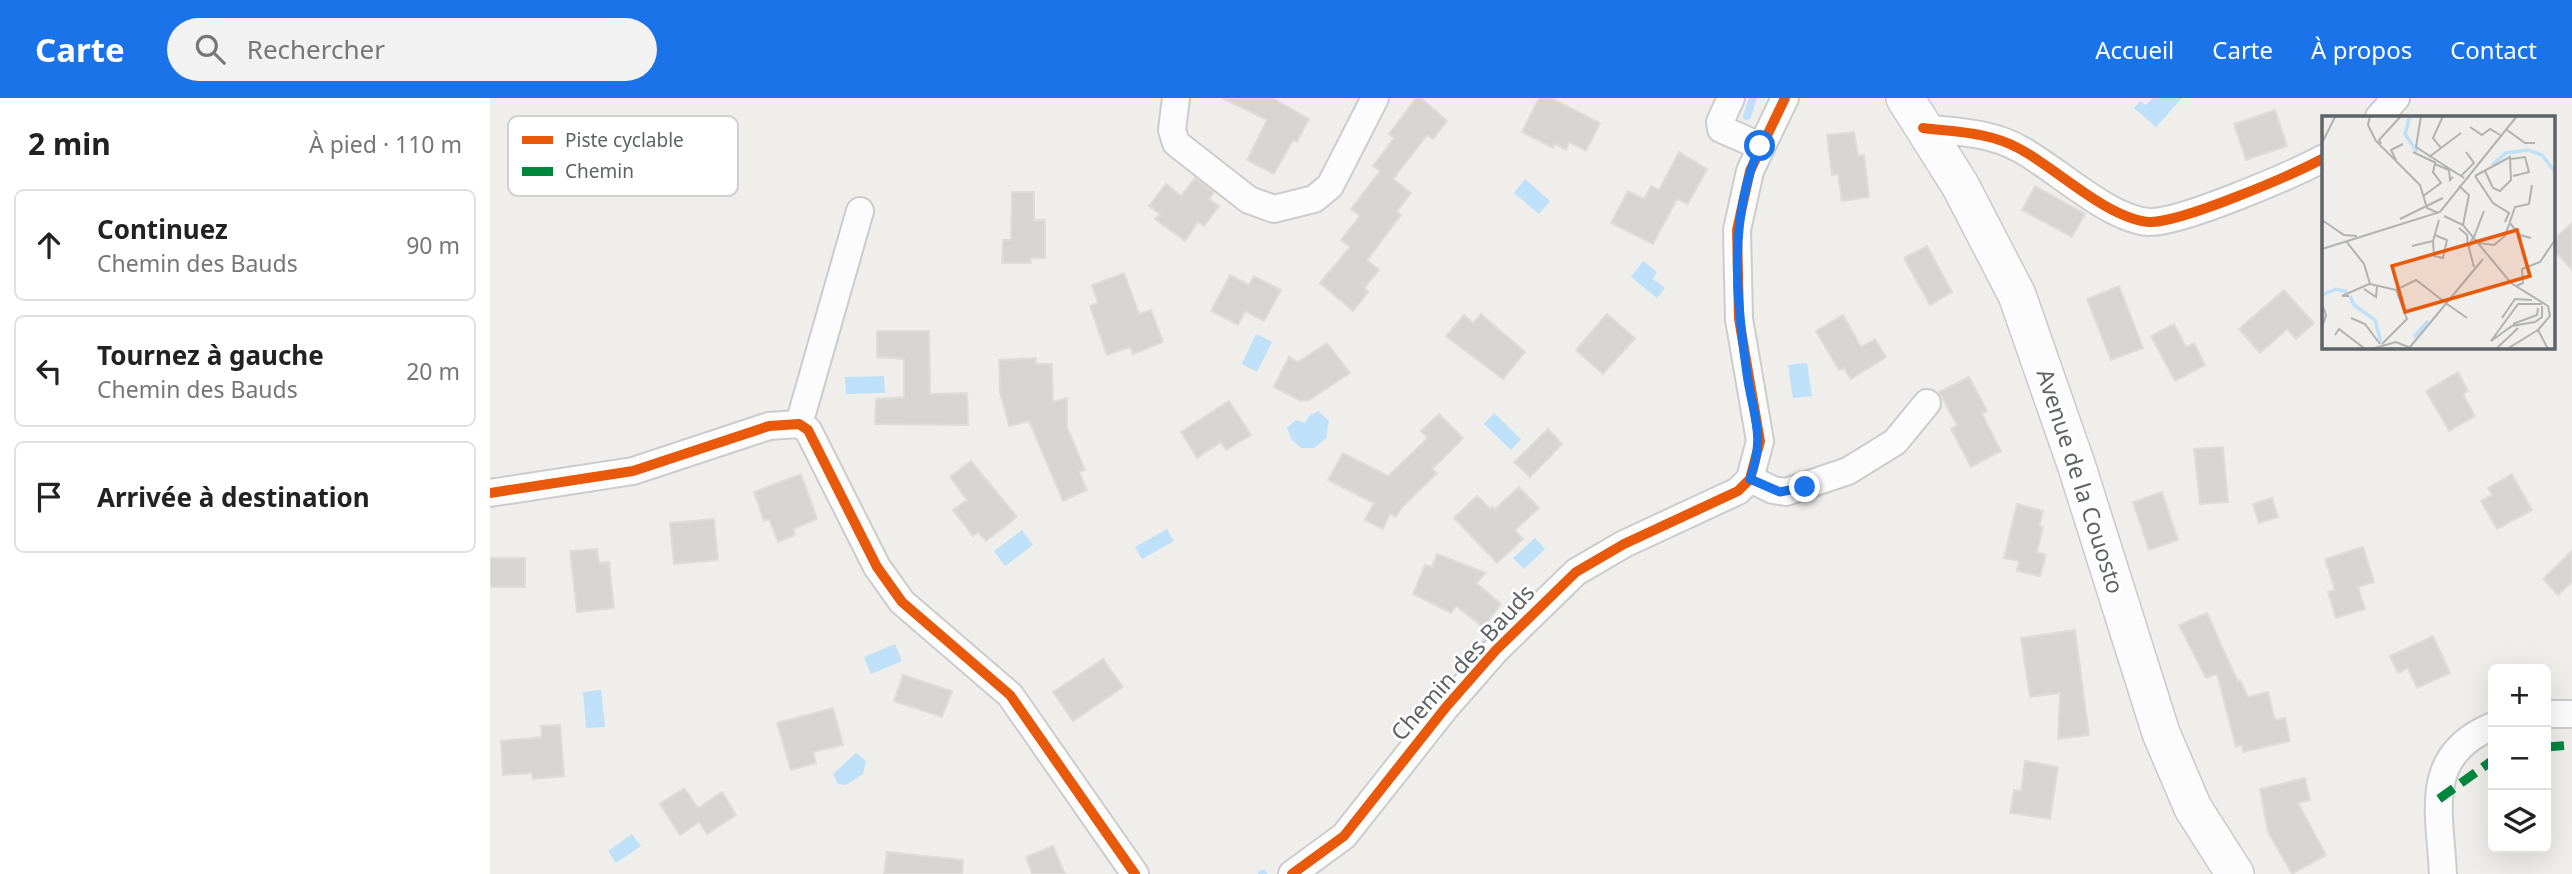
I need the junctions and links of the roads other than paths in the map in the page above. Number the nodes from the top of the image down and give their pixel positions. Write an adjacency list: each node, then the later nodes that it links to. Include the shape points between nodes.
1 (1176, 98): 2 (street, via 1172,130 1176,143 1249,200 1273,209 1314,199 1330,186)
2 (1375, 98)
3 (1731, 98): 8 (street, via 1721,129)
4 (1785, 98): 8 (street)
5 (2396, 98): 7 (street)
6 (1914, 113): 9 (street, via 2019,148 2121,213 2148,222 2179,216 2286,177); 20 (main road, Avenue de la Couosto, via 1960,185 2017,295 2161,733 2193,808)
7 (2380, 116)
8 (1760, 146): 13 (street, via 1737,230 1739,319 1760,442)
9 (2322, 159)
10 (860, 211): 12 (street)
11 (1927, 403): 13 (street, via 1895,442 1848,471 1787,492)
12 (799, 424): 14 (street, via 769,426 633,471); 18 (street, via 808,430 877,567 902,602 1010,695)
13 (1750, 479): 19 (street, Chemin des Bauds, via 1726,498 1612,550 1559,587 1446,707 1344,836)
14 (490, 493)
15 (2551, 714): 16 (street)
16 (2572, 714)
17 (2491, 727): 21 (street, via 2466,741 2444,768 2439,799)
18 (1135, 874)
19 (1292, 874)
20 (2235, 874)
21 (2444, 874)

